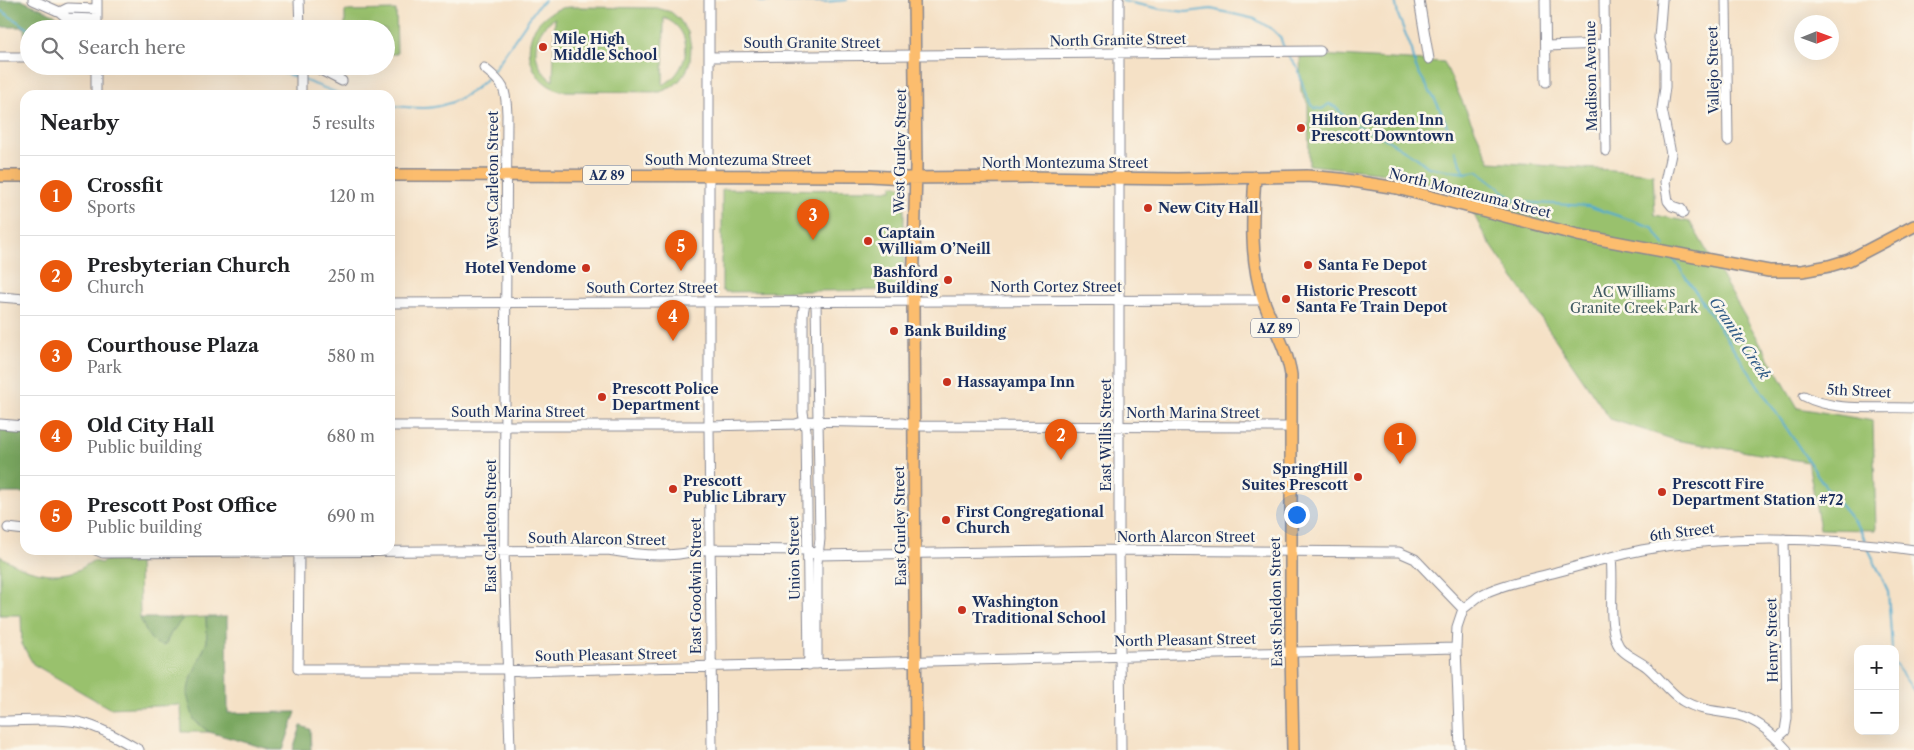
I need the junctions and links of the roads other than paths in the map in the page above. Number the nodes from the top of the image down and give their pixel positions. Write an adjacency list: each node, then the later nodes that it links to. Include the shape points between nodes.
1 (33, 0): 12 (street)
2 (300, 0): 15 (street)
3 (709, 0): 23 (street, East Goodwin Street)
4 (914, 0): 20 (main road, West Gurley Street)
5 (1119, 0): 19 (street, East Willis Street)
6 (1419, 0): 24 (street)
7 (1546, 0): 17 (street)
8 (1604, 0): 16 (street, Madison Avenue)
9 (1662, 0): 43 (street, via 1659,38 1666,87 1662,109 1671,154 1665,182 1668,202)
10 (1726, 0): 33 (street, Vallejo Street)
11 (97, 4): 12 (street); 14 (street)
12 (60, 12): 13 (street)
13 (77, 20)
14 (97, 20)
15 (300, 20)
16 (1604, 44): 17 (street); 34 (street, Madison Avenue)
17 (1546, 46): 30 (street)
18 (1320, 51): 19 (street, North Granite Street)
19 (1119, 54): 20 (street, North Granite Street); 42 (street, East Willis Street)
20 (915, 55): 23 (street, South Granite Street); 41 (main road, West Gurley Street)
21 (0, 57): 22 (street)
22 (20, 57)
23 (709, 57): 37 (street, East Goodwin Street)
24 (1429, 59)
25 (484, 68): 36 (street, West Carleton Street, via 499,80 507,94)
26 (96, 75): 31 (street)
27 (301, 75): 32 (street)
28 (330, 75): 29 (street)
29 (342, 81)
30 (1546, 82)
31 (96, 90)
32 (301, 90)
33 (1728, 140)
34 (1606, 151)
35 (395, 175): 36 (main road, South Montezuma Street / AZ 89)
36 (506, 175): 37 (main road, South Montezuma Street / AZ 89); 49 (street, West Carleton Street)
37 (709, 175): 41 (main road, South Montezuma Street / AZ 89); 50 (street, East Goodwin Street)
38 (0, 176): 39 (main road)
39 (20, 176)
40 (1255, 177): 42 (main road, North Montezuma Street / AZ 89); 44 (main road, North Montezuma Street, via 1307,176 1397,188 1578,235 1769,271 1802,271 1829,266 1859,256); 48 (main road, East Sheldon Street / AZ 89, via 1253,260)
41 (915, 178): 42 (main road, North Montezuma Street / AZ 89); 53 (main road, West Gurley Street)
42 (1119, 178): 47 (street, East Willis Street)
43 (1684, 213)
44 (1914, 226)
45 (0, 297): 46 (street)
46 (20, 298)
47 (1120, 300): 48 (street, North Cortez Street); 53 (street, North Cortez Street); 65 (street, East Willis Street)
48 (1263, 300): 66 (main road, East Sheldon Street / AZ 89, via 1288,362)
49 (506, 302): 50 (street, South Cortez Street); 54 (street, South Cortez Street); 60 (street, East Carleton Street)
50 (709, 302): 51 (street, South Cortez Street); 63 (street, East Goodwin Street)
51 (805, 302): 52 (street, South Cortez Street); 57 (street, Union Street)
52 (816, 302): 53 (street, South Cortez Street); 58 (street, Union Street)
53 (913, 302): 64 (main road, East Gurley Street)
54 (395, 303)
55 (1804, 396): 56 (street, 5th Street, via 1814,402 1841,406)
56 (1914, 408)
57 (805, 421): 58 (street, South Marina Street); 63 (street, South Marina Street, via 796,424); 72 (street, Union Street)
58 (819, 421): 64 (street, South Marina Street); 79 (street, Union Street)
59 (0, 424): 61 (street)
60 (505, 425): 62 (street, South Marina Street); 63 (street, South Marina Street); 76 (street, East Carleton Street)
61 (20, 426)
62 (395, 426)
63 (709, 426): 70 (street, East Goodwin Street)
64 (915, 426): 65 (street, North Marina Street); 77 (main road, East Gurley Street)
65 (1119, 426): 66 (street, North Marina Street); 73 (street, East Willis Street)
66 (1290, 427): 74 (main road, East Sheldon Street / AZ 89)
67 (8, 528): 68 (street)
68 (20, 529)
69 (1784, 539): 75 (street, 6th Street, via 1854,542); 80 (street, 6th Street, via 1695,543); 90 (street, Henry Street, via 1787,718 1785,731)
70 (710, 549): 72 (street, South Alarcon Street); 76 (street, South Alarcon Street, via 648,555 608,550); 87 (street, East Goodwin Street)
71 (395, 550): 76 (street, South Alarcon Street)
72 (807, 550): 79 (street, South Alarcon Street); 86 (street, Union Street)
73 (1119, 550): 74 (street, North Alarcon Street); 77 (street, North Alarcon Street); 84 (street, East Willis Street)
74 (1291, 550): 81 (street, North Alarcon Street, via 1399,552 1415,559); 83 (main road, East Sheldon Street / AZ 89)
75 (1914, 550)
76 (504, 551): 88 (street, East Carleton Street)
77 (916, 552): 79 (street, South Alarcon Street); 85 (main road, East Gurley Street)
78 (299, 555): 88 (street, South Pleasant Street, via 298,668)
79 (818, 555): 86 (street, Union Street)
80 (1611, 557): 81 (street, 6th Street, via 1479,596); 90 (street, via 1613,629 1616,643 1625,654 1646,666 1680,700 1700,709 1740,716 1759,724)
81 (1463, 609): 82 (street, via 1457,627)
82 (1456, 648): 83 (street, North Pleasant Street); 97 (street)
83 (1291, 651): 84 (street, North Pleasant Street); 96 (main road, East Sheldon Street / AZ 89)
84 (1120, 656): 85 (street, North Pleasant Street); 95 (street, East Willis Street)
85 (915, 661): 86 (street, South Pleasant Street); 94 (main road, East Gurley Street)
86 (813, 664): 87 (street, South Pleasant Street)
87 (711, 666): 88 (street, South Pleasant Street); 93 (street, East Goodwin Street)
88 (508, 669): 92 (street, East Carleton Street)
89 (0, 721): 91 (street, via 71,721 106,731)
90 (1777, 738): 98 (street)
91 (139, 750)
92 (510, 750)
93 (712, 750)
94 (916, 750)
95 (1122, 750)
96 (1293, 750)
97 (1460, 750)
98 (1787, 750)

